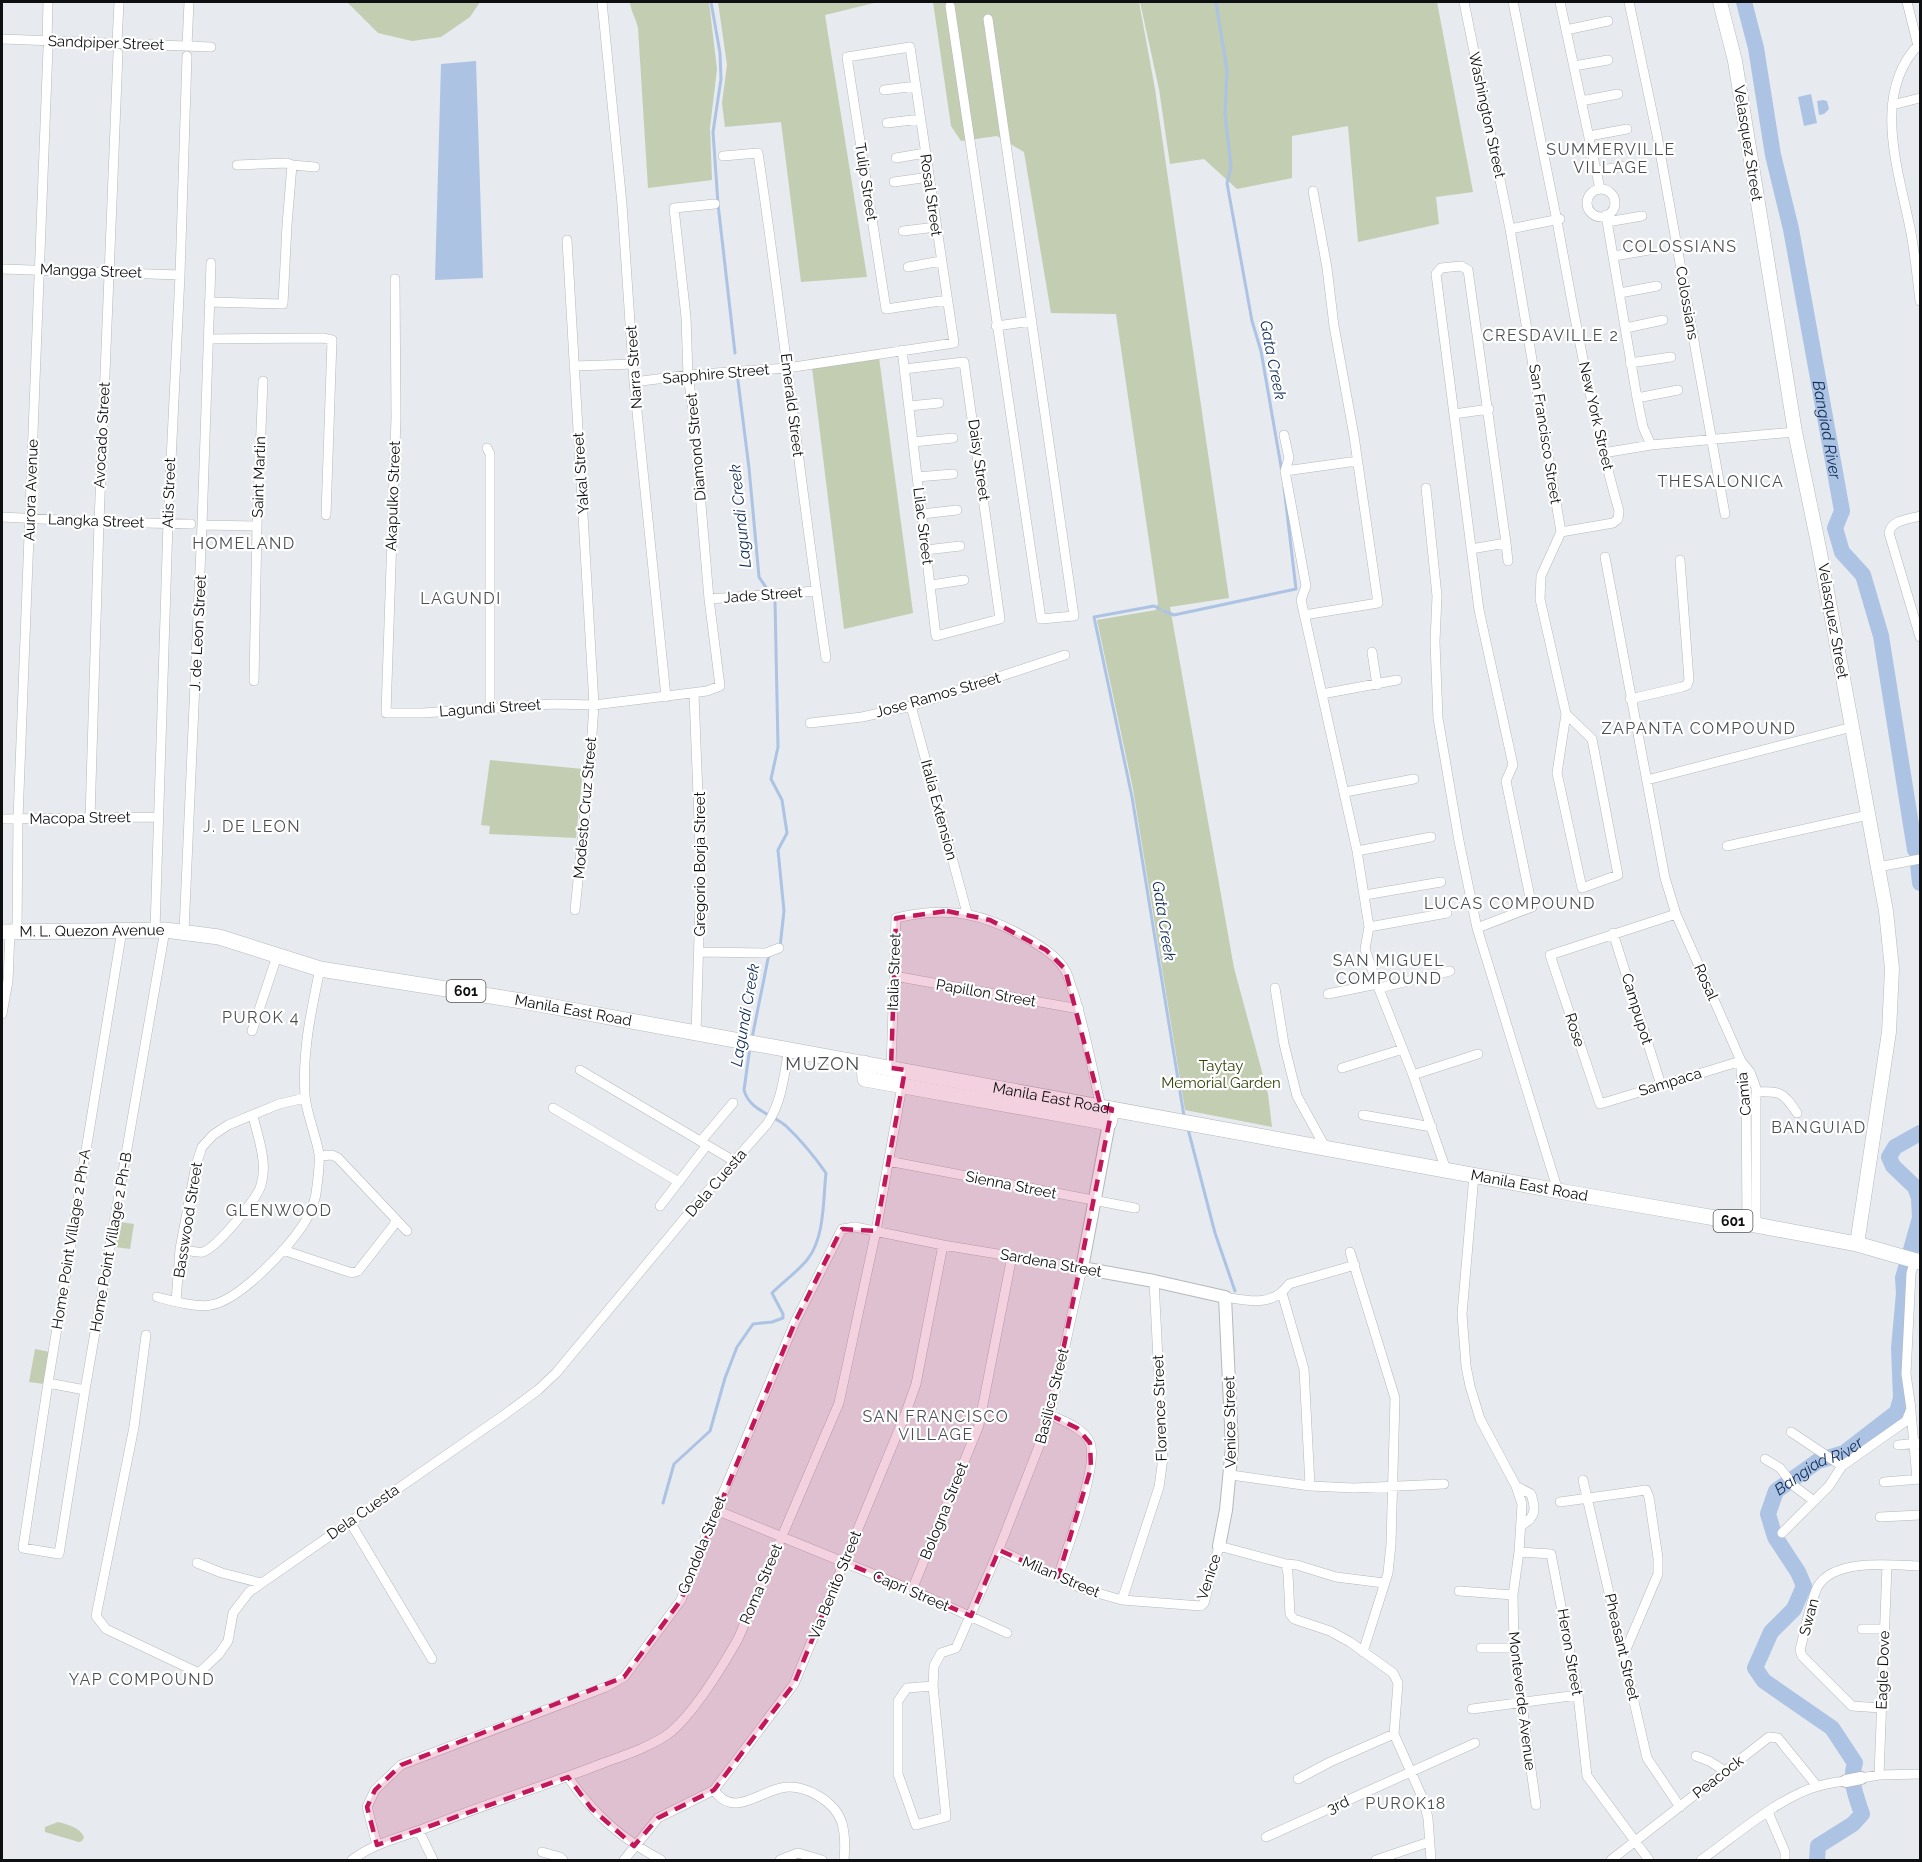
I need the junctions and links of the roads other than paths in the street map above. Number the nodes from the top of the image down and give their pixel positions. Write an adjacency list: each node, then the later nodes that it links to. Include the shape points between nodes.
1 (48, 2): 16 (street, Aurora Avenue)
2 (119, 2): 20 (street, Avocado Street)
3 (189, 2): 21 (street, Atis Street)
4 (602, 2): 78 (street, Narra Street)
5 (1464, 2): 51 (street, Washington Street)
6 (1513, 2): 48 (street, New York Street)
7 (1560, 2): 14 (street)
8 (1629, 2): 94 (street, Colossians, via 1657,135)
9 (1720, 2): 91 (main road, Velasquez Street, via 1735,62)
10 (1906, 2): 17 (street)
11 (950, 6): 71 (street)
12 (988, 19): 70 (street)
13 (1608, 21): 14 (street)
14 (1566, 30): 23 (street)
15 (2, 39): 16 (street, Sandpiper Street)
16 (48, 44): 20 (street, Sandpiper Street); 60 (street, Aurora Avenue)
17 (1919, 45): 29 (street, via 1896,81)
18 (211, 47): 21 (street, Sandpiper Street)
19 (910, 47): 24 (street, Rosal Street); 66 (street, Tulip Street, via 847,57 886,309)
20 (117, 48): 21 (street, Sandpiper Street); 61 (street, Avocado Street)
21 (187, 51): 62 (street, Atis Street)
22 (1608, 60): 23 (street)
23 (1574, 66): 28 (street)
24 (916, 86): 25 (street); 30 (street, Rosal Street)
25 (884, 90)
26 (1618, 94): 28 (street)
27 (1920, 98): 29 (street)
28 (1581, 101): 33 (street)
29 (1892, 105): 67 (street, via 1895,160)
30 (921, 119): 31 (street); 34 (street, Rosal Street)
31 (887, 123)
32 (1627, 129): 33 (street)
33 (1589, 136): 41 (street)
34 (925, 153): 36 (street); 42 (street, Rosal Street)
35 (723, 156): 80 (street, Emerald Street, via 758,153)
36 (896, 158)
37 (237, 165): 38 (street)
38 (292, 165): 40 (street); 68 (street, via 283,304)
39 (1625, 166): 41 (street)
40 (315, 167)
41 (1597, 171): 44 (street)
42 (929, 177): 43 (street); 50 (street, Rosal Street)
43 (894, 182)
44 (1600, 189): 49 (street, via 1614,199); 49 (street, via 1590,195 1588,207 1595,215)
45 (1313, 191): 99 (street)
46 (715, 204): 82 (street, Diamond Street, via 674,208)
47 (1642, 216): 49 (street)
48 (1559, 219): 51 (street); 98 (street, New York Street, via 1577,334)
49 (1607, 219): 55 (street)
50 (936, 226): 52 (street); 56 (street, Rosal Street)
51 (1510, 229): 116 (street, San Francisco Street)
52 (903, 231)
53 (567, 240): 79 (street, Yakal Street)
54 (1649, 250): 55 (street)
55 (1614, 256): 65 (street)
56 (941, 261): 58 (street); 66 (street, Rosal Street)
57 (211, 263): 68 (street, J. de Leon Street)
58 (908, 267)
59 (2, 269): 60 (street, Mangga Street)
60 (40, 269): 61 (street, Mangga Street); 110 (street, Aurora Avenue)
61 (110, 271): 62 (street, Mangga Street); 111 (street, Avocado Street)
62 (180, 275): 112 (street, Atis Street)
63 (395, 279): 145 (street, Akapulko Street, via 396,418)
64 (1657, 286): 65 (street)
65 (1620, 293): 72 (street)
66 (947, 300): 74 (street, Rosal Street)
67 (1920, 301)
68 (209, 302): 73 (street, J. de Leon Street)
69 (1664, 320): 72 (street)
70 (1032, 321): 71 (street); 71 (street, via 1074,616 1041,618)
71 (996, 326)
72 (1626, 328): 77 (street)
73 (208, 339): 107 (street, via 332,340); 114 (street, J. de Leon Street)
74 (954, 343): 75 (street, Sapphire Street)
75 (902, 350): 80 (street, Sapphire Street); 81 (street, Lilac Street)
76 (1671, 357): 77 (street)
77 (1630, 363): 86 (street)
78 (634, 364): 79 (street); 84 (street, Narra Street)
79 (574, 366): 142 (street, Yakal Street)
80 (787, 368): 82 (street, Sapphire Street); 126 (street, Emerald Street)
81 (904, 369): 88 (street, Lilac Street); 129 (street, Daisy Street, via 964,362)
82 (688, 375): 84 (street, Sapphire Street); 127 (street, Diamond Street)
83 (262, 381): 115 (street, Saint Martin)
84 (634, 382): 140 (street, Narra Street)
85 (1678, 390): 86 (street)
86 (1637, 398): 96 (street)
87 (939, 403): 88 (street)
88 (909, 406): 95 (street, Lilac Street)
89 (1489, 409): 90 (street); 90 (street, via 1468,270 1461,266 1441,268 1436,274); 117 (street)
90 (1454, 414): 119 (street)
91 (1796, 432): 94 (street); 148 (main road, Velasquez Street)
92 (1284, 435): 100 (street, via 1289,458)
93 (953, 438): 95 (street)
94 (1710, 440): 96 (street); 106 (street)
95 (913, 442): 102 (street, Lilac Street)
96 (1651, 445): 98 (street)
97 (487, 448): 144 (street)
98 (1603, 453): 116 (street, New York Street, via 1618,519)
99 (1357, 461): 100 (street); 128 (street, via 1378,603)
100 (1285, 471): 128 (street, via 1306,586 1301,600)
101 (953, 474): 102 (street)
102 (918, 477): 105 (street, Lilac Street)
103 (1426, 488): 169 (street, via 1437,596 1438,718)
104 (957, 510): 105 (street)
105 (922, 514): 120 (street, Lilac Street)
106 (1725, 514)
107 (326, 515)
108 (1920, 516): 130 (street, via 1894,524 1889,533)
109 (2, 517): 110 (street, Langka Street)
110 (29, 519): 111 (street, Langka Street); 154 (street, Aurora Avenue)
111 (99, 522): 112 (street, Langka Street); 155 (street, Avocado Street)
112 (168, 523): 113 (street, Langka Street); 153 (street, Atis Street)
113 (191, 524)
114 (202, 525): 115 (street); 172 (street, J. de Leon Street)
115 (257, 526): 135 (street, Saint Martin)
116 (1561, 532): 146 (street, via 1541,576 1539,599)
117 (1506, 543): 119 (street); 123 (street)
118 (960, 546): 120 (street)
119 (1471, 549): 169 (street, via 1479,610 1513,765 1506,781 1532,906)
120 (926, 550): 125 (street, Lilac Street)
121 (1605, 557): 141 (street, Rosal)
122 (1680, 560): 141 (street, via 1689,680 1682,687)
123 (1508, 561)
124 (964, 580): 125 (street)
125 (931, 585): 129 (street, Lilac Street, via 936,636)
126 (816, 591): 127 (street, Jade Street); 133 (street, Emerald Street)
127 (709, 599): 137 (street, Diamond Street)
128 (1304, 615): 139 (street)
129 (1000, 619)
130 (1920, 637)
131 (1372, 652): 136 (street)
132 (1065, 655): 143 (street, Jose Ramos Street)
133 (826, 658)
134 (1397, 680): 136 (street)
135 (254, 681)
136 (1377, 685): 139 (street)
137 (720, 686): 138 (street, Lagundi Street)
138 (694, 694): 140 (street, Lagundi Street); 176 (street, Gregorio Borja Street)
139 (1322, 694): 151 (street)
140 (666, 697): 142 (street, Lagundi Street)
141 (1630, 699): 150 (street, Rosal)
142 (594, 705): 144 (street, Lagundi Street); 164 (street, Modesto Cruz Street)
143 (911, 706): 147 (street, Jose Ramos Street); 165 (street, Italia Extension)
144 (490, 708): 145 (street, Lagundi Street)
145 (386, 713)
146 (1566, 714): 146 (street, via 1557,773 1582,888 1618,875 1592,739)
147 (810, 723)
148 (1852, 727): 150 (street); 152 (main road, Velasquez Street)
149 (1414, 778): 151 (street)
150 (1647, 780): 167 (street, Rosal, via 1665,878)
151 (1345, 792): 159 (street)
152 (1868, 815): 158 (street); 161 (main road, Velasquez Street)
153 (158, 817): 155 (street, Macopa Street); 171 (street, Atis Street)
154 (18, 818): 155 (street, Macopa Street); 156 (street, Macopa Street); 173 (street, Aurora Avenue)
155 (90, 818)
156 (2, 819)
157 (1431, 837): 159 (street)
158 (1727, 846)
159 (1357, 851): 163 (street)
160 (1920, 859): 161 (street)
161 (1878, 867): 227 (main road, Velasquez Street, via 1892,969 1889,1032)
162 (1441, 882): 163 (street)
163 (1365, 895): 168 (street)
164 (575, 910)
165 (967, 913): 180 (street, Italia Street, via 947,911 896,918); 184 (street, Italia Street, via 990,920 1046,950 1065,969)
166 (1447, 913): 168 (street)
167 (1676, 914): 174 (street); 191 (street, Rosal)
168 (1369, 927): 181 (street, via 1365,949)
169 (1477, 928): 219 (street)
170 (122, 930): 171 (main road, M. L. Quezon Avenue / 601); 173 (main road, M. L. Quezon Avenue / 601); 242 (street, Home Point Village 2 Ph-A)
171 (160, 930): 172 (main road, M. L. Quezon Avenue / 601); 243 (street, Home Point Village 2 Ph-B)
172 (184, 931): 177 (main road, Manila East Road / 601, via 219,936)
173 (9, 932): 185 (street, Aurora Avenue, via 8,981)
174 (1613, 933): 197 (street, Campupot); 203 (street, Rose, via 1550,955)
175 (779, 948): 176 (street, via 766,953)
176 (700, 952): 187 (street, Gregorio Borja Street)
177 (277, 956): 178 (main road, Manila East Road / 601); 186 (street)
178 (320, 969): 187 (main road, Manila East Road / 601); 201 (street, via 309,1021)
179 (1450, 971): 181 (street)
180 (894, 976): 184 (street, Papillon Street); 194 (street, Italia Street)
181 (1378, 986): 183 (street); 189 (street)
182 (1275, 988): 212 (street, via 1297,1096)
183 (1328, 994)
184 (1079, 1009): 206 (street, Italia Street)
185 (2, 1014)
186 (252, 1031)
187 (696, 1034): 188 (main road, Manila East Road / 601)
188 (789, 1049): 192 (main road, Manila East Road / 601); 214 (street, Dela Cuesta, via 774,1113)
189 (1403, 1049): 193 (street); 196 (street)
190 (1478, 1054): 196 (street)
191 (1742, 1061): 197 (street, Sampaca); 200 (street, Camia); 224 (street, Camia)
192 (864, 1063): 194 (main road, Manila East Road / 601); 198 (main road, via 865,1079)
193 (1342, 1068)
194 (898, 1069): 198 (main road); 199 (main road, Manila East Road / 601)
195 (579, 1070): 211 (street)
196 (1413, 1075): 210 (street)
197 (1661, 1085): 203 (street, Sampaca)
198 (902, 1086): 204 (main road); 215 (street, Roma Street)
199 (1010, 1089): 204 (main road); 206 (main road, Manila East Road / 601)
200 (1756, 1092): 207 (street, via 1778,1091); 224 (street, Camia)
201 (305, 1098): 209 (street, Basswood Street); 213 (street)
202 (734, 1103): 211 (street)
203 (1600, 1104)
204 (1007, 1106): 206 (main road)
205 (552, 1108): 218 (street)
206 (1108, 1113): 212 (main road, Manila East Road / 601, via 1187,1122); 220 (street, Basilica Street)
207 (1797, 1113)
208 (1363, 1115): 210 (street)
209 (253, 1116): 229 (street, Basswood Street, via 213,1134 202,1147); 229 (street, via 263,1175 256,1198 213,1246 202,1252)
210 (1432, 1127): 216 (street)
211 (704, 1143): 214 (street); 218 (street)
212 (1325, 1148): 216 (main road, Manila East Road / 601)
213 (319, 1156): 223 (street, via 338,1158); 230 (street, via 312,1208)
214 (734, 1161): 264 (street, Dela Cuesta, via 556,1373 504,1415)
215 (888, 1161): 220 (street, Sienna Street); 226 (street, Roma Street)
216 (1446, 1170): 217 (main road, Manila East Road / 601)
217 (1474, 1175): 219 (main road, Manila East Road / 601); 269 (street, Monteverde Avenue, via 1462,1314 1466,1366 1480,1419 1522,1504)
218 (679, 1182): 221 (street)
219 (1558, 1191): 224 (main road, Manila East Road / 601)
220 (1094, 1202): 222 (street, Sienna Street); 235 (street, Basilica Street)
221 (660, 1206)
222 (1135, 1208)
223 (397, 1221): 225 (street); 230 (street, via 352,1273)
224 (1751, 1225): 227 (main road, Manila East Road / 601)
225 (407, 1231)
226 (876, 1231): 228 (street, Sardena Street); 261 (street, Gondola Street, via 842,1229 795,1322); 266 (street, Roma Street, via 838,1403)
227 (1857, 1244): 233 (main road, Manila East Road / 601)
228 (943, 1245): 232 (street, Sardena Street); 271 (street, Via Benito Street, via 916,1384)
229 (180, 1250): 240 (street, Basswood Street)
230 (283, 1250): 240 (street, via 250,1284 227,1299 211,1306)
231 (1350, 1252): 234 (street)
232 (1012, 1256): 235 (street, Sardena Street); 279 (street, Bologna Street, via 979,1425)
233 (1914, 1260): 244 (street, via 1906,1374)
234 (1354, 1265): 237 (street, via 1288,1284); 257 (street, via 1395,1398)
235 (1082, 1268): 236 (street, Sardena Street); 245 (street, Basilica Street)
236 (1154, 1281): 239 (street, Sardena Street); 282 (street, Florence Street, via 1163,1458 1159,1487)
237 (1282, 1293): 239 (street, via 1258,1302); 256 (street, via 1304,1369)
238 (158, 1297): 240 (street)
239 (1225, 1298): 251 (street, Venice Street)
240 (176, 1302)
241 (146, 1335): 277 (street, Dela Cuesta, via 134,1427 96,1616 106,1629 199,1673 228,1641 233,1612)
242 (48, 1383): 243 (street); 270 (street, Home Point Village 2 Ph-A, via 23,1548)
243 (85, 1390): 270 (street, Home Point Village 2 Ph-B)
244 (1911, 1409): 247 (street); 250 (street, via 1906,1421)
245 (1050, 1415): 268 (street, Basilica Street); 276 (street, via 1077,1428 1090,1443 1091,1451 1091,1468)
246 (1791, 1432): 250 (street)
247 (1917, 1443): 248 (street); 252 (street)
248 (1898, 1445)
249 (1765, 1459): 259 (street)
250 (1842, 1466): 259 (street)
251 (1231, 1475): 256 (street); 267 (street, Venice Street)
252 (1919, 1479): 254 (street)
253 (1583, 1480): 258 (street, Pheasant Street)
254 (1884, 1482)
255 (1443, 1484): 257 (street)
256 (1310, 1485): 257 (street)
257 (1392, 1486): 278 (street, via 1391,1544)
258 (1587, 1498): 260 (street); 291 (street, Pheasant Street); 291 (street, via 1646,1490 1649,1497 1658,1574)
259 (1814, 1501): 265 (street)
260 (1560, 1502)
261 (716, 1510): 266 (street, Capri Street); 318 (street, Gondola Street, via 681,1600 624,1677 401,1765 375,1790 367,1807)
262 (1920, 1515): 263 (street)
263 (1880, 1517)
264 (350, 1522): 277 (street, Dela Cuesta); 292 (street)
265 (1782, 1533)
266 (781, 1536): 271 (street, Capri Street); 305 (street, Roma Street, via 738,1639 695,1704 671,1732 638,1750)
267 (1219, 1546): 273 (street); 283 (street, Venice, via 1204,1603)
268 (999, 1550): 276 (street, Milan Street); 284 (street, Basilica Street)
269 (1519, 1552): 281 (street, Monteverde Avenue); 294 (street, Heron Street, via 1551,1554)
270 (59, 1554)
271 (844, 1562): 279 (street, Capri Street); 310 (street, Via Benito Street, via 794,1684)
272 (197, 1563): 277 (street)
273 (1286, 1564): 278 (street, via 1336,1577); 290 (street, via 1290,1614 1294,1619 1330,1631)
274 (1887, 1565): 275 (street, Swan); 286 (street, Eagle Dove); 296 (street, Swan, via 1850,1567 1825,1577 1817,1587 1800,1650 1852,1706)
275 (1920, 1566)
276 (1058, 1577): 282 (street, Milan Street)
277 (261, 1583)
278 (1384, 1583): 290 (street)
279 (912, 1590): 284 (street, Capri Street)
280 (1460, 1591): 281 (street)
281 (1513, 1595): 289 (street, Monteverde Avenue)
282 (1122, 1600): 283 (street, Milan Street)
283 (1197, 1606)
284 (970, 1616): 287 (street, Capri Street); 293 (street, Basilica Street, via 956,1648 941,1653 934,1666)
285 (1862, 1629): 286 (street)
286 (1884, 1629): 296 (street, Eagle Dove)
287 (1007, 1633)
288 (1481, 1648): 289 (street)
289 (1514, 1648): 295 (street, Monteverde Avenue)
290 (1363, 1652): 298 (street, via 1393,1673 1398,1683)
291 (1624, 1654): 312 (street, Pheasant Street, via 1647,1758)
292 (432, 1659)
293 (933, 1686): 293 (street, Basilica Street, via 946,1817 916,1825 898,1774 898,1701 907,1688)
294 (1578, 1695): 295 (street); 317 (street, Heron Street, via 1590,1782)
295 (1521, 1703): 297 (street); 311 (street, Monteverde Avenue)
296 (1881, 1708): 304 (street, Eagle Dove)
297 (1472, 1709)
298 (1394, 1734): 302 (street); 307 (street)
299 (1475, 1743): 302 (street, 3rd)
300 (1696, 1756): 301 (street)
301 (1725, 1771): 309 (street, Peacock, via 1769,1737 1778,1738); 312 (street, Peacock)
302 (1409, 1772): 315 (street, 3rd); 316 (street, via 1423,1799)
303 (1920, 1774): 304 (street)
304 (1879, 1775): 306 (street)
305 (568, 1777): 314 (street, Roma Street); 319 (street, via 591,1808)
306 (1861, 1778): 308 (street)
307 (1298, 1779)
308 (1846, 1781): 309 (street)
309 (1817, 1786): 313 (street)
310 (714, 1790): 319 (street, Via Benito Street, via 658,1818); 328 (street, via 720,1800 734,1804 782,1787 810,1791 829,1802 842,1822)
311 (1536, 1805)
312 (1680, 1807): 317 (street, Peacock)
313 (1768, 1812): 333 (street); 334 (street)
314 (419, 1831): 318 (street, Roma Street); 322 (street)
315 (1266, 1837)
316 (1429, 1842): 329 (street); 330 (street)
317 (1636, 1842): 331 (street, Peacock); 332 (street)
318 (377, 1845): 321 (street, Roma Street)
319 (634, 1846): 324 (street, Via Benito Street); 325 (street)
320 (542, 1852): 323 (street)
321 (352, 1860)
322 (433, 1860)
323 (563, 1860)
324 (624, 1860)
325 (661, 1860)
326 (780, 1860): 327 (street, via 798,1853)
327 (822, 1860)
328 (844, 1860)
329 (1376, 1860)
330 (1431, 1860)
331 (1611, 1860)
332 (1649, 1860)
333 (1701, 1860)
334 (1785, 1860)

